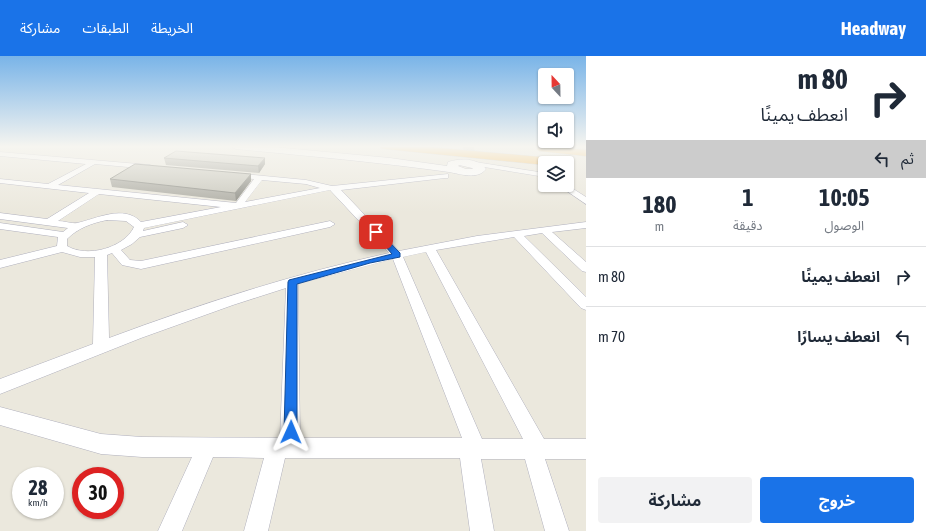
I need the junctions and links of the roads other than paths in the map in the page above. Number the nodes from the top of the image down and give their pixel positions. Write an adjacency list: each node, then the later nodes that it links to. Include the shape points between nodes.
1 (83, 168): 12 (street)
2 (486, 168): 8 (street)
3 (496, 168): 5 (street)
4 (229, 174): 7 (street)
5 (538, 174)
6 (445, 176): 13 (street, via 352,188)
7 (260, 177): 13 (street); 18 (street)
8 (538, 179)
9 (0, 181): 12 (street)
10 (574, 183): 11 (street)
11 (577, 184)
12 (50, 186): 14 (street)
13 (333, 188): 18 (street); 32 (street)
14 (98, 192): 18 (street); 20 (street)
15 (572, 192): 17 (street)
16 (314, 197): 25 (street)
17 (586, 201)
18 (238, 206): 25 (street)
19 (0, 216): 20 (street)
20 (49, 222): 24 (street)
21 (330, 224): 31 (street, via 141,265 126,263)
22 (586, 225): 26 (street)
23 (0, 226): 28 (street)
24 (77, 226): 25 (street, via 96,219 112,217 136,222); 28 (street)
25 (137, 230): 31 (street, via 125,244)
26 (544, 230): 27 (street); 34 (street)
27 (517, 234): 30 (street); 36 (street)
28 (65, 235): 29 (street, via 61,241)
29 (63, 248): 31 (street, via 76,253); 33 (street)
30 (429, 248): 32 (street); 43 (street)
31 (107, 250): 37 (street)
32 (398, 255): 35 (street); 42 (street)
33 (0, 264)
34 (586, 268)
35 (292, 282): 37 (street); 41 (street)
36 (586, 305)
37 (101, 346): 38 (street)
38 (0, 387)
39 (0, 416): 40 (street, via 101,444)
40 (207, 447): 41 (street); 45 (street)
41 (284, 448): 42 (street); 46 (street)
42 (473, 448): 43 (street); 47 (street)
43 (535, 448): 44 (street); 48 (street)
44 (586, 449)
45 (170, 531)
46 (256, 531)
47 (482, 531)
48 (557, 531)

